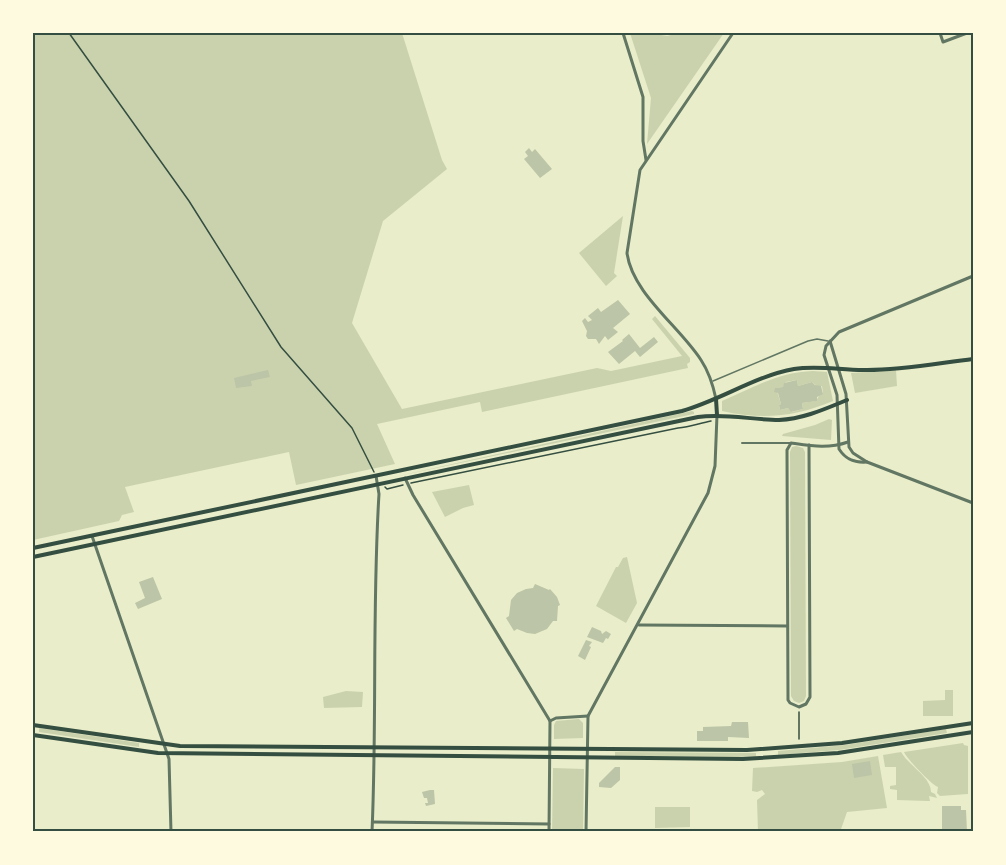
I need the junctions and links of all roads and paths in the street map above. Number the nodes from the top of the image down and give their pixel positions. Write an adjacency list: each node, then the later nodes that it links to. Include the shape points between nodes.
1 (69, 33): 26 (path, via 189,201 280,347 352,428)
2 (623, 33): 6 (street, via 643,97)
3 (733, 33): 6 (street)
4 (940, 33): 5 (street, via 943,42)
5 (967, 33)
6 (646, 160): 12 (street, via 638,178 628,261 644,291 701,359)
7 (973, 276): 8 (street, via 845,329)
8 (830, 341): 10 (street, via 824,351); 11 (street); 12 (lane, via 812,339)
9 (973, 359): 11 (main road, via 871,370)
10 (829, 368): 11 (main road); 13 (main road, via 775,373); 15 (street)
11 (839, 369): 14 (street)
12 (712, 381): 13 (street)
13 (717, 399): 16 (main road); 17 (main road)
14 (847, 400): 15 (main road); 20 (street)
15 (838, 404): 17 (main road, via 786,420); 24 (street)
16 (696, 407): 18 (main road); 26 (main road)
17 (717, 415): 18 (main road); 19 (street)
18 (698, 417): 27 (main road)
19 (717, 421): 29 (path); 40 (street, via 710,488)
20 (848, 442): 24 (street); 25 (street, via 854,453)
21 (742, 443): 22 (street)
22 (791, 443): 23 (street); 41 (street, via 786,453)
23 (809, 445): 24 (street); 41 (street, via 810,697 799,707 788,700)
24 (839, 445): 25 (street, via 848,459)
25 (867, 462): 33 (street)
26 (375, 474): 28 (main road); 30 (street)
27 (406, 481): 30 (main road); 31 (path); 44 (street)
28 (349, 482): 32 (main road); 34 (main road)
29 (416, 482)
30 (378, 484): 32 (main road); 52 (street)
31 (385, 488)
32 (351, 490): 36 (main road)
33 (973, 504)
34 (92, 536): 35 (main road); 36 (street)
35 (71, 540): 37 (main road); 38 (main road)
36 (94, 544): 38 (main road); 51 (street)
37 (33, 548)
38 (73, 549): 39 (main road)
39 (33, 557)
40 (639, 625): 41 (street); 43 (street)
41 (787, 626)
42 (799, 711): 49 (path)
43 (588, 716): 44 (street); 53 (street)
44 (550, 721): 54 (street)
45 (973, 723): 53 (main road, via 765,750)
46 (33, 725): 50 (main road)
47 (973, 732): 59 (main road, via 838,753 774,758)
48 (33, 735): 55 (main road)
49 (799, 739)
50 (143, 741): 51 (main road); 55 (main road)
51 (164, 744): 52 (main road); 56 (street)
52 (374, 748): 54 (main road); 57 (street)
53 (587, 749): 54 (main road); 59 (street)
54 (550, 750): 58 (street)
55 (142, 751): 56 (main road)
56 (167, 753): 57 (main road); 62 (street)
57 (375, 754): 58 (main road); 60 (street)
58 (549, 756): 59 (main road); 61 (street)
59 (587, 758): 65 (street)
60 (373, 822): 61 (street); 63 (street)
61 (549, 824): 64 (street)
62 (171, 832)
63 (372, 832)
64 (549, 832)
65 (586, 832)

